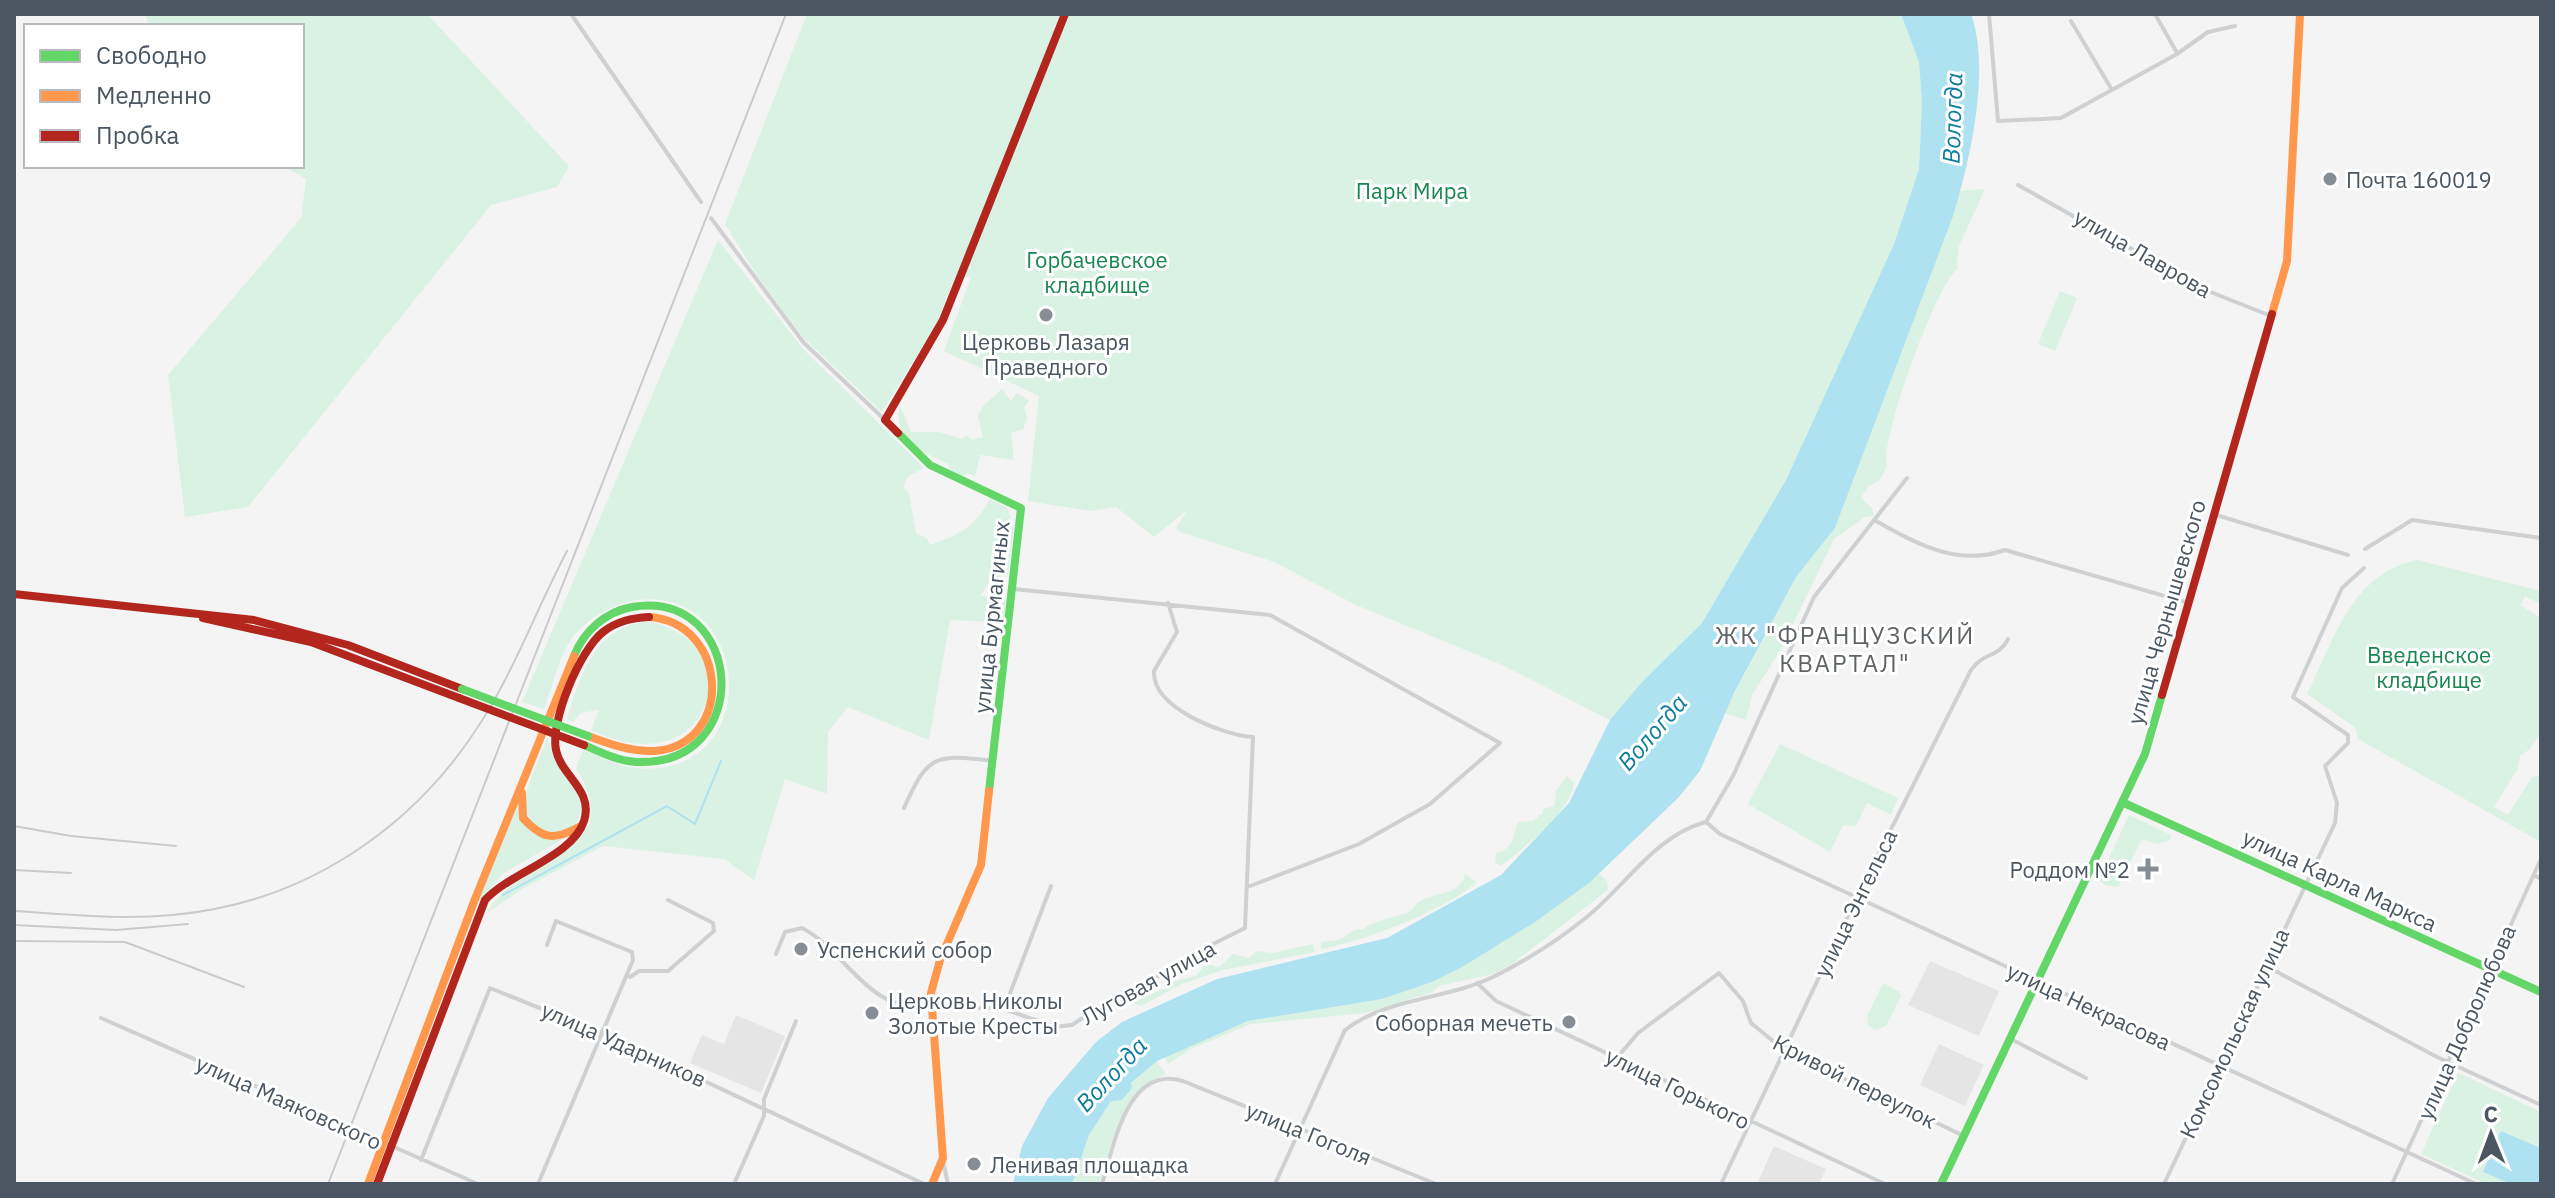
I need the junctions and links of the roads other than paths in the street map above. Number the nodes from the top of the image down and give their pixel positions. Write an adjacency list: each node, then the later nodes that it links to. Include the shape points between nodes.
1 (571, 14): 11 (street)
2 (1065, 14): 14 (main road, via 943,320)
3 (1989, 14): 9 (street, via 1998,121 2061,118)
4 (2300, 14): 13 (main road, улица Чернышевского, via 2290,241)
5 (2157, 15): 8 (street)
6 (2071, 21): 9 (street)
7 (2235, 26): 8 (street, via 2208,32)
8 (2177, 54): 9 (street)
9 (2112, 90)
10 (2018, 185): 13 (street, улица Лаврова, via 2203,289)
11 (701, 202)
12 (711, 218): 14 (street, via 804,343)
13 (2271, 316): 16 (main road, улица Чернышевского)
14 (885, 420): 22 (main road, улица Бурмагиных, via 930,465 1021,508)
15 (1907, 478): 17 (street)
16 (2213, 514): 20 (street); 25 (main road, улица Чернышевского)
17 (1876, 521): 25 (street, via 1916,544 1955,556 1984,558 2005,550); 36 (street, via 1814,597 1733,776)
18 (2541, 538): 19 (street, via 2412,520)
19 (2365, 549)
20 (2348, 555)
21 (2364, 568): 41 (street, Комсомольская улица, via 2342,588 2293,697 2343,729 2349,739 2325,766 2337,815)
22 (1013, 589): 24 (street); 32 (main road, улица Бурмагиных)
23 (14, 594): 26 (main road)
24 (1168, 603): 43 (street, via 1177,632 1154,671 1157,684 1200,723 1253,737); 43 (street, via 1270,615 1500,743 1430,804 1359,844)
25 (2189, 603): 34 (main road, улица Чернышевского, via 2145,754)
26 (164, 611): 28 (main road, via 254,620); 29 (main road, via 286,636)
27 (2008, 639): 44 (street, улица Энгельса, via 1994,654 1979,658 1971,670)
28 (364, 651): 29 (main road); 30 (main road)
29 (367, 662): 30 (main road)
30 (461, 693): 31 (main road, bridge)
31 (586, 740): 33 (main road, via 625,760 655,762 678,756 707,733 722,704 724,674 716,648 696,623 674,611 643,606 614,612 593,626 572,659); 37 (main road, via 649,752 692,734 708,712 714,687 710,659 698,640 671,621 638,616 606,629 588,650 554,742 559,759 585,795)
32 (993, 761): 35 (street, via 936,759 919,774); 54 (main road, улица Бурмагиных, via 978,876 940,960)
33 (522, 785): 37 (main road, via 522,813 533,832 559,838); 70 (main road, via 462,934)
34 (2124, 803): 41 (main road, улица Карла Маркса); 52 (main road, улица Чернышевского)
35 (904, 808)
36 (1706, 822): 44 (street, улица Некрасова, via 1720,834); 51 (street, via 1686,827 1660,846 1563,935)
37 (583, 825): 70 (main road, via 569,843 506,879 485,900)
38 (2541, 859): 39 (street, улица Добролюбова)
39 (2534, 875): 40 (street); 49 (street, улица Добролюбова)
40 (2541, 879)
41 (2305, 882): 48 (street, Комсомольская улица); 49 (main road, улица Карла Маркса)
42 (1051, 886): 55 (street)
43 (1250, 886): 55 (street, Луговая улица, via 1245,928 1117,995 1072,1025 1055,1027)
44 (1857, 897): 52 (street, улица Некрасова); 60 (street, улица Энгельса)
45 (668, 900): 50 (street, via 713,923 714,931 668,971 639,971)
46 (547, 945): 50 (street, via 556,921 632,952)
47 (776, 954): 54 (street, Луговая улица, via 785,932 802,928 881,996)
48 (2266, 966): 62 (street); 63 (street, Комсомольская улица)
49 (2490, 969): 53 (main road, улица Карла Маркса); 62 (street, улица Добролюбова)
50 (626, 982): 58 (street)
51 (1477, 983): 61 (street, улица Горького, via 1496,1001); 68 (street, via 1358,1020 1345,1030)
52 (2038, 983): 59 (main road, улица Чернышевского); 63 (street, улица Некрасова)
53 (2541, 992)
54 (929, 1008): 55 (street, Луговая улица); 72 (main road, улица Бурмагиных)
55 (1004, 1009)
56 (101, 1018): 70 (street, улица Маяковского)
57 (796, 1021): 66 (street)
58 (604, 1034): 66 (street, улица Ударников); 73 (street, улица Ударников, via 490,988); 77 (street)
59 (2011, 1039): 64 (street); 69 (main road, улица Чернышевского)
60 (1784, 1050): 61 (street, Кривой переулок, via 1751,1023 1743,1001 1719,973 1638,1033); 67 (street, улица Энгельса); 69 (street, Кривой переулок)
61 (1616, 1059): 67 (street, улица Горького)
62 (2449, 1062): 65 (street); 71 (street, улица Добролюбова)
63 (2219, 1066): 71 (street, улица Некрасова); 88 (street, Комсомольская улица)
64 (2086, 1078)
65 (2541, 1105)
66 (764, 1107): 78 (street); 79 (street, улица Ударников)
67 (1750, 1123): 85 (street, улица Энгельса); 86 (street, улица Горького)
68 (1299, 1130): 82 (street, улица Гоголя, via 1183,1081 1160,1079 1128,1105); 83 (street); 84 (street, улица Гоголя)
69 (1964, 1136): 87 (main road, улица Чернышевского)
70 (388, 1146): 73 (street, улица Маяковского); 74 (main road); 75 (main road)
71 (2407, 1152): 89 (street, улица Добролюбова); 90 (street, улица Некрасова)
72 (943, 1158): 80 (main road); 81 (street, улица Бурмагиных)
73 (421, 1160): 76 (street, улица Маяковского)
74 (368, 1184)
75 (377, 1184)
76 (478, 1184)
77 (538, 1184)
78 (734, 1184)
79 (924, 1184)
80 (932, 1184)
81 (948, 1184)
82 (1102, 1184)
83 (1275, 1184)
84 (1436, 1184)
85 (1721, 1184)
86 (1885, 1184)
87 (1941, 1184)
88 (2164, 1184)
89 (2392, 1184)
90 (2476, 1184)

